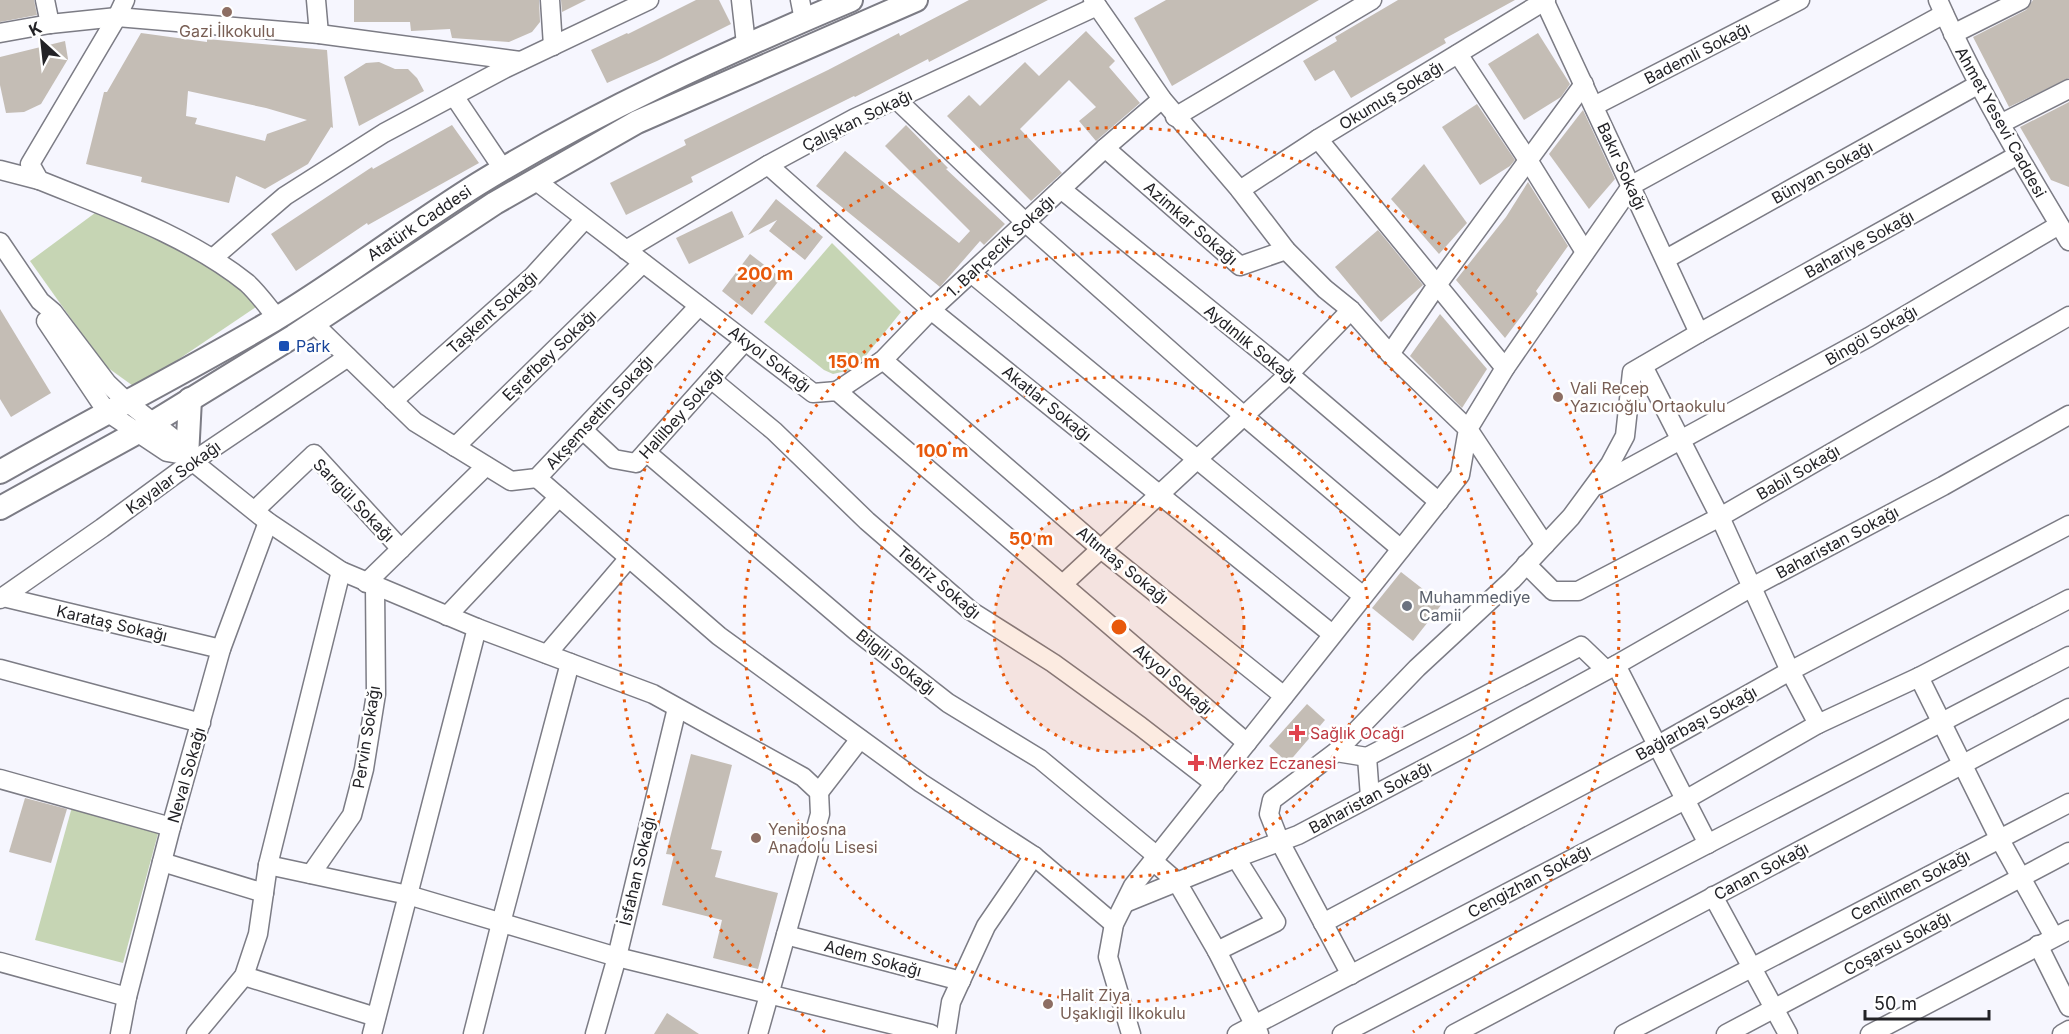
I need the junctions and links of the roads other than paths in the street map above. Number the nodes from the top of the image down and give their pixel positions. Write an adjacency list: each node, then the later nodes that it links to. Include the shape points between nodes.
1 (45, 0): 18 (street)
2 (125, 0): 17 (street)
3 (316, 0): 20 (street)
4 (550, 0): 23 (street)
5 (649, 0): 14 (street)
6 (741, 0): 22 (street)
7 (851, 0): 16 (main road, Atatürk Caddesi)
8 (916, 0): 43 (main road, via 637,122)
9 (1372, 0): 33 (street)
10 (1545, 0): 24 (street, Okumuş Sokağı); 26 (street, Bakır Sokağı)
11 (1800, 0): 32 (street, Bademli Sokağı)
12 (2021, 0): 21 (street)
13 (1095, 3): 30 (street); 31 (street, Çalışkan Sokağı)
14 (625, 5): 23 (street)
15 (1941, 7): 21 (street, Ahmet Yesevi Caddesi); 44 (street)
16 (802, 10): 22 (main road, Atatürk Caddesi)
17 (117, 17): 18 (street); 20 (street); 42 (street, via 30,164)
18 (50, 24): 19 (street)
19 (0, 33)
20 (319, 34): 25 (street)
21 (1953, 34): 27 (street, Ahmet Yesevi Caddesi)
22 (746, 44): 41 (main road, Atatürk Caddesi, via 608,110)
23 (553, 46): 25 (street)
24 (1458, 54): 35 (street, Okumuş Sokağı); 38 (street)
25 (520, 62): 29 (street)
26 (1584, 84): 32 (street, Bakır Sokağı); 38 (street)
27 (1979, 84): 34 (street, Ahmet Yesevi Caddesi); 56 (street, Bünyan Sokağı)
28 (2069, 89): 34 (street)
29 (454, 96): 41 (street); 55 (street, via 384,133 285,196)
30 (1162, 99): 33 (street); 36 (street, 1. Bahçecik Sokağı)
31 (897, 100): 39 (street, Çalışkan Sokağı, via 855,117); 49 (street)
32 (1594, 106): 44 (street, Bakır Sokağı)
33 (1176, 117): 46 (street)
34 (2000, 124): 37 (street, Ahmet Yesevi Caddesi)
35 (1318, 139): 46 (street, Okumuş Sokağı); 59 (street)
36 (1105, 148): 45 (street, 1. Bahçecik Sokağı); 53 (street, Azimkar Sokağı, via 1240,266)
37 (2018, 155): 47 (street, Ahmet Yesevi Caddesi); 66 (street, Bahariye Sokağı)
38 (1528, 160): 54 (street); 59 (street)
39 (768, 165): 52 (street, Çalışkan Sokağı); 61 (street, Akatlar Sokağı)
40 (0, 170): 42 (street)
41 (503, 170): 64 (main road, Atatürk Caddesi)
42 (39, 180): 55 (street, via 138,220)
43 (535, 180): 48 (street, Akyol Sokağı); 65 (main road)
44 (1632, 185): 54 (street); 56 (street, Bakır Sokağı)
45 (1061, 189): 49 (street, 1. Bahçecik Sokağı); 73 (street, Aydınlık Sokağı)
46 (1240, 190): 53 (street)
47 (2060, 216): 51 (street, Ahmet Yesevi Caddesi); 84 (street, Bingöl Sokağı, via 1869,337)
48 (585, 219): 52 (street, Akyol Sokağı); 77 (street, Taşkent Sokağı, via 533,276)
49 (1025, 222): 58 (street, 1. Bahçecik Sokağı); 80 (street)
50 (0, 242): 78 (street, via 40,301 54,312 107,383)
51 (2069, 242)
52 (626, 250): 57 (street, Akyol Sokağı)
53 (1286, 250): 62 (street)
54 (1585, 252): 72 (street)
55 (213, 258): 64 (street, via 249,285)
56 (1666, 259): 66 (street, Bakır Sokağı)
57 (643, 263): 60 (street, Akyol Sokağı); 85 (street, Eşrefbey Sokağı)
58 (970, 273): 61 (street, 1. Bahçecik Sokağı); 88 (street)
59 (1437, 285): 68 (street); 72 (street)
60 (699, 306): 67 (street, Akyol Sokağı); 83 (street, Akşemsettin Sokağı)
61 (931, 310): 70 (street, 1. Bahçecik Sokağı); 93 (street, Akatlar Sokağı)
62 (1351, 310): 68 (street); 73 (street)
63 (2069, 316): 98 (street, Babil Sokağı)
64 (277, 318): 78 (main road, Atatürk Caddesi)
65 (314, 323): 69 (street, Akşemsettin Sokağı); 76 (main road)
66 (1700, 333): 71 (street, Bahariye Sokağı)
67 (745, 340): 74 (street, Halilbey Sokağı); 75 (street, Akyol Sokağı, via 813,393)
68 (1390, 354): 82 (street)
69 (348, 357): 77 (street, Akşemsettin Sokağı); 87 (street, Kayalar Sokağı)
70 (883, 360): 75 (street, 1. Bahçecik Sokağı); 102 (street, Altıntaş Sokağı)
71 (1643, 366): 84 (street); 92 (street, via 1632,372 1625,436)
72 (1504, 368): 82 (street)
73 (1289, 374): 80 (street); 95 (street, Aydınlık Sokağı)
74 (711, 379): 86 (street, Halilbey Sokağı); 137 (street, Tebriz Sokağı, via 774,431 867,521 971,611 1063,670)
75 (837, 391): 107 (street, Akyol Sokağı)
76 (190, 399): 81 (main road); 87 (main road)
77 (393, 401): 85 (street, Akşemsettin Sokağı, via 415,422)
78 (117, 407): 81 (street); 90 (main road, Atatürk Caddesi)
79 (2069, 414): 109 (street, Baharistan Sokağı)
80 (1244, 416): 88 (street); 103 (street)
81 (144, 427): 87 (street, via 168,452); 96 (main road)
82 (1468, 429): 95 (street, via 1460,475); 100 (street)
83 (583, 430): 86 (street, Halilbey Sokağı, via 614,459 636,463); 91 (street, Akşemsettin Sokağı)
84 (1682, 441): 92 (street, Bingöl Sokağı); 98 (street)
85 (454, 447): 89 (street, Akşemsettin Sokağı)
86 (646, 452): 149 (street, Bilgili Sokağı, via 856,631 948,703 1040,759)
87 (188, 458): 97 (street); 111 (street, Kayalar Sokağı, via 102,528)
88 (1197, 460): 93 (street); 110 (street)
89 (486, 466): 91 (street, Akşemsettin Sokağı, via 511,481); 101 (street)
90 (0, 472)
91 (537, 478): 94 (street)
92 (1592, 488): 100 (street)
93 (1160, 493): 102 (street); 115 (street, Akatlar Sokağı)
94 (559, 497): 104 (street); 113 (street)
95 (1439, 502): 103 (street)
96 (0, 508)
97 (262, 516): 101 (street, Sarıgül Sokağı, via 315,454); 106 (street); 116 (street, Neval Sokağı)
98 (1720, 516): 105 (street, Babil Sokağı, via 1578,591 1553,591); 109 (street)
99 (2069, 525): 122 (street, Bağlarbaşı Sokağı)
100 (1545, 544): 105 (street)
101 (401, 549): 108 (street)
102 (1101, 549): 107 (street); 124 (street, Altıntaş Sokağı)
103 (1401, 549): 110 (street)
104 (629, 558): 117 (street); 130 (street, via 719,636)
105 (1526, 564): 133 (street)
106 (341, 571): 108 (street); 151 (street)
107 (1063, 584): 131 (street, Akyol Sokağı)
108 (370, 585): 113 (street); 152 (street, Pervin Sokağı, via 376,694 364,768 352,815)
109 (1752, 587): 120 (street, Baharistan Sokağı); 122 (street)
110 (1364, 596): 115 (street)
111 (2, 598): 116 (street, Karataş Sokağı)
112 (2069, 599): 123 (street, Cengizhan Sokağı)
113 (447, 616): 114 (street)
114 (477, 628): 117 (street); 156 (street)
115 (1332, 634): 124 (street)
116 (221, 649): 127 (street, Neval Sokağı)
117 (547, 654): 119 (street)
118 (2069, 656): 128 (street)
119 (570, 663): 125 (street, via 653,694); 159 (street)
120 (1611, 668): 132 (street); 134 (street, via 1581,646); 139 (street, Baharistan Sokağı)
121 (0, 669): 127 (street)
122 (1790, 671): 129 (street); 132 (street, Bağlarbaşı Sokağı)
123 (1920, 677): 128 (street); 129 (street, Cengizhan Sokağı)
124 (1284, 696): 131 (street)
125 (677, 708): 138 (street, via 803,777); 165 (street, İsfahan Sokağı)
126 (2069, 708): 135 (street, Canan Sokağı)
127 (201, 723): 142 (street, Neval Sokağı)
128 (1942, 723): 135 (street); 145 (street)
129 (1818, 724): 140 (street, Cengizhan Sokağı)
130 (860, 739): 138 (street); 147 (street)
131 (1247, 742): 137 (street)
132 (1658, 745): 140 (street); 160 (street, Bağlarbaşı Sokağı)
133 (1336, 752): 134 (street); 144 (street, via 1272,800 1269,814)
134 (1366, 757): 139 (street)
135 (1962, 765): 143 (street); 157 (street, Canan Sokağı)
136 (0, 779): 142 (street)
137 (1215, 784): 149 (street)
138 (819, 792): 162 (street, via 820,814)
139 (1370, 797): 144 (street, Baharistan Sokağı)
140 (1685, 800): 145 (street); 168 (street, Cengizhan Sokağı)
141 (2069, 803): 143 (street, Centilmen Sokağı)
142 (171, 827): 150 (street, Neval Sokağı)
143 (1999, 838): 153 (street); 167 (street, Centilmen Sokağı)
144 (1280, 842): 148 (street, Baharistan Sokağı); 160 (street)
145 (1708, 844): 187 (street)
146 (2069, 852): 153 (street, Coşarsu Sokağı)
147 (1034, 856): 161 (street); 170 (street, via 986,926)
148 (1236, 858): 154 (street, Baharistan Sokağı); 164 (street, via 1276,922)
149 (1155, 859): 154 (street, Bilgili Sokağı); 158 (street)
150 (162, 862): 155 (street); 172 (street, Neval Sokağı)
151 (268, 865): 152 (street); 155 (street)
152 (311, 874): 156 (street)
153 (2020, 878): 163 (street); 174 (street, Coşarsu Sokağı)
154 (1177, 882): 158 (street, Baharistan Sokağı); 164 (street, Bilgili Sokağı)
155 (264, 893): 169 (street, via 258,934)
156 (408, 895): 159 (street); 175 (street)
157 (1713, 896): 167 (street); 188 (street, Canan Sokağı)
158 (1125, 903): 161 (street)
159 (501, 923): 165 (street); 180 (street)
160 (1323, 923): 168 (street)
161 (1114, 924): 185 (street, via 1108,957)
162 (786, 935): 170 (street, Adem Sokağı); 171 (street)
163 (2054, 937): 173 (street); 192 (street)
164 (1217, 951): 176 (street, Bilgili Sokağı)
165 (617, 957): 171 (street); 181 (street, İsfahan Sokağı)
166 (0, 962): 172 (street)
167 (1753, 968): 174 (street); 189 (street, Centilmen Sokağı)
168 (1351, 975): 176 (street, Cengizhan Sokağı)
169 (244, 976): 175 (street); 179 (street)
170 (961, 981): 184 (street, via 951,1002)
171 (770, 995): 182 (street); 183 (street)
172 (127, 997): 178 (street, Neval Sokağı)
173 (2069, 1008)
174 (1774, 1009): 190 (street, Coşarsu Sokağı); 191 (street)
175 (374, 1026)
176 (1256, 1030): 186 (street, Cengizhan Sokağı)
177 (2069, 1030): 193 (street)
178 (120, 1034)
179 (196, 1034)
180 (473, 1034)
181 (595, 1034)
182 (758, 1034)
183 (931, 1034)
184 (946, 1034)
185 (1131, 1034)
186 (1238, 1034)
187 (1342, 1034)
188 (1454, 1034)
189 (1624, 1034)
190 (1726, 1034)
191 (1788, 1034)
192 (1870, 1034)
193 (2062, 1034)

